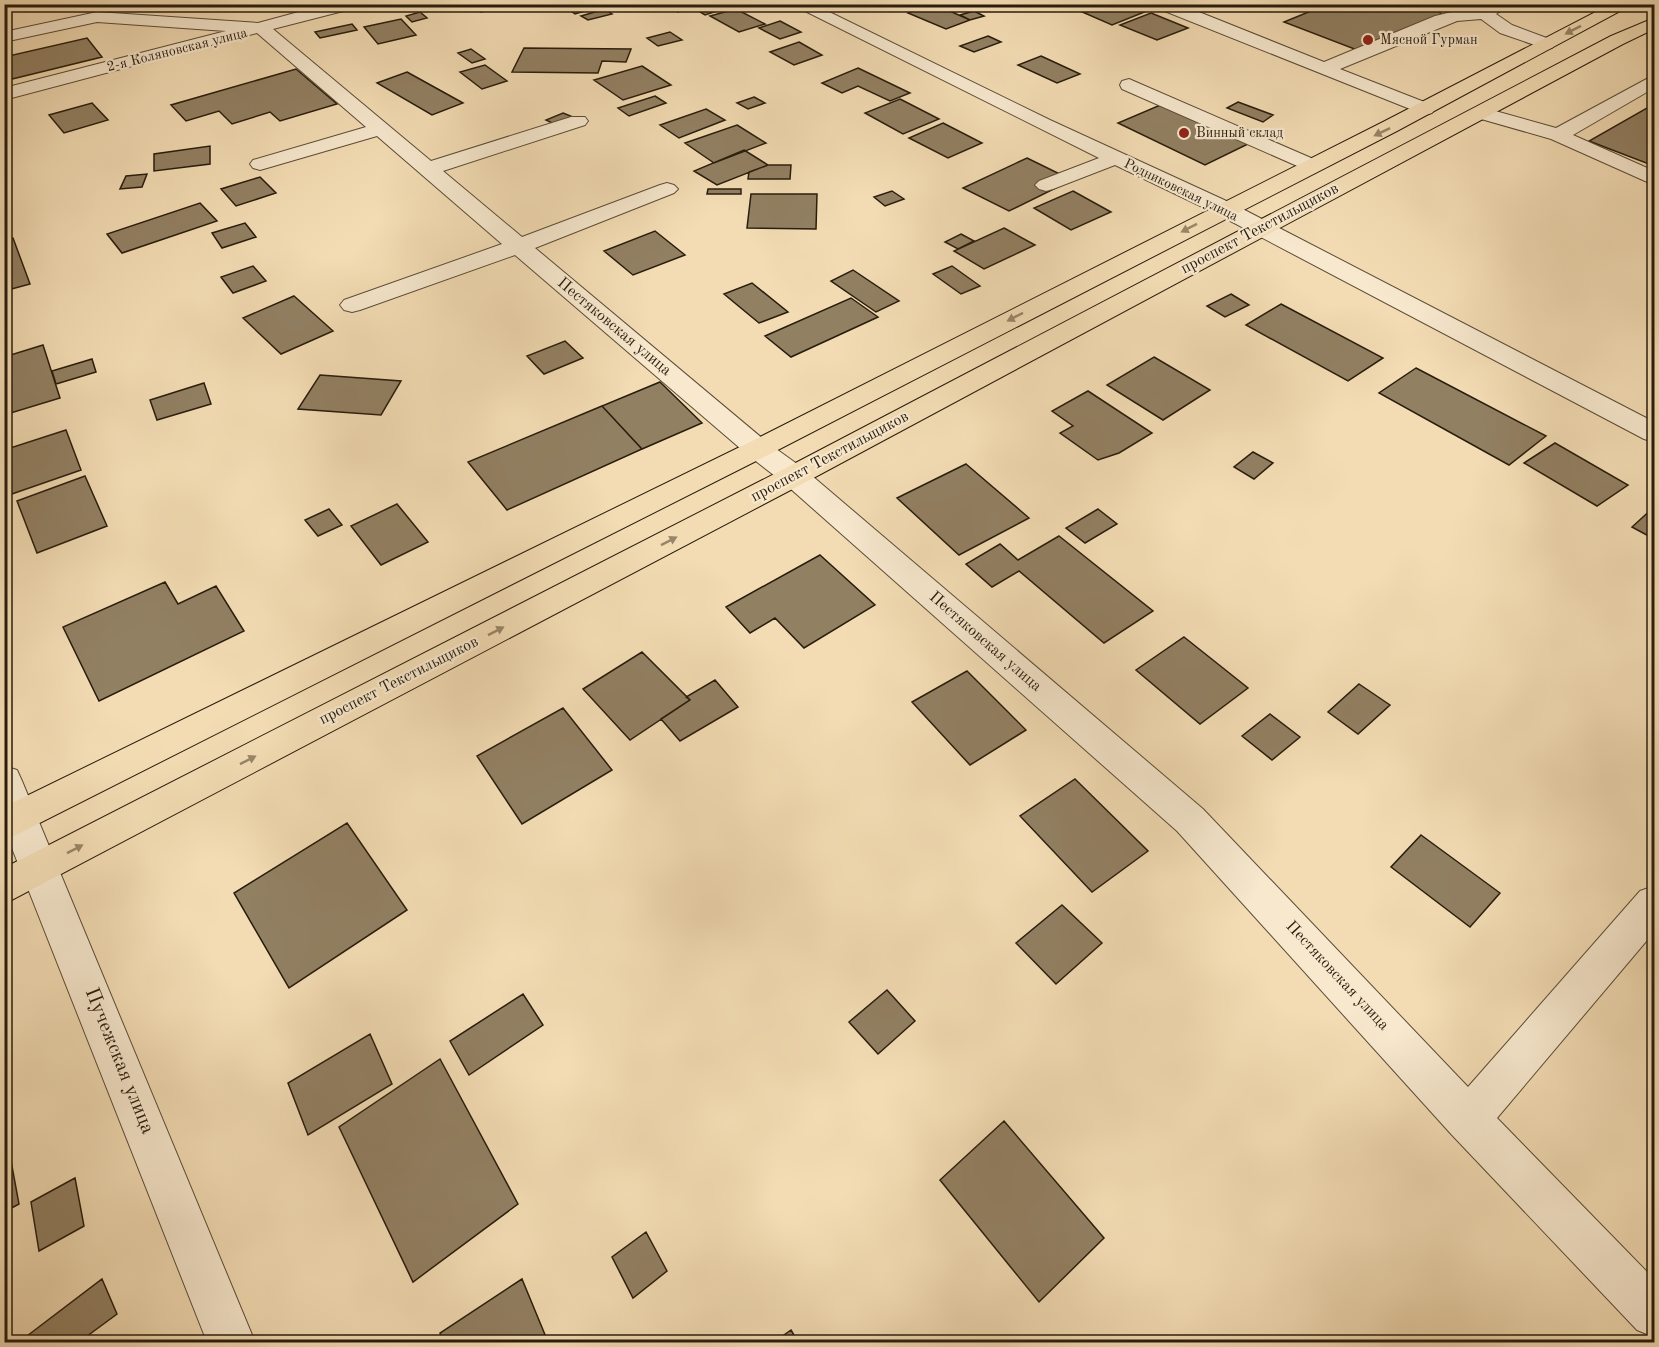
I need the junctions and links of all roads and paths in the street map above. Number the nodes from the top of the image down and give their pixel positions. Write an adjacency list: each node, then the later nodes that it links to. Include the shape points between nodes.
1 (349, 4): 11 (street, 2-я Коляновская улица)
2 (799, 4): 26 (street, Родниковская улица)
3 (1163, 4): 7 (street)
4 (1212, 4): 7 (street)
5 (1503, 4): 8 (street)
6 (1625, 4): 14 (main road, проспект Текстильщиков, one-way to 14)
7 (1187, 14): 16 (street)
8 (1484, 14): 14 (street, via 1506,29); 16 (street, via 1441,20)
9 (11, 19): 12 (street)
10 (1654, 23): 22 (main road, проспект Текстильщиков)
11 (261, 28): 12 (street, via 97,17); 15 (street, 2-я Коляновская улица); 24 (street, Пестяковская улица)
12 (24, 33): 13 (street)
13 (4, 38)
14 (1546, 44): 21 (main road, проспект Текстильщиков)
15 (139, 60): 17 (street); 20 (street, 2-я Коляновская улица)
16 (1324, 69): 21 (street)
17 (157, 74)
18 (1654, 81): 25 (street)
19 (1129, 85): 28 (street)
20 (4, 94)
21 (1425, 109): 28 (main road, проспект Текстильщиков, one-way to 28)
22 (1481, 113): 25 (street); 34 (main road, проспект Текстильщиков)
23 (578, 121): 29 (street)
24 (380, 129): 27 (street); 29 (street, Пестяковская улица)
25 (1558, 135): 30 (street)
26 (1116, 158): 31 (street); 33 (street, Родниковская улица)
27 (260, 164)
28 (1311, 165): 33 (main road, проспект Текстильщиков)
29 (428, 169): 35 (street, Пестяковская улица)
30 (1654, 179)
31 (1046, 186)
32 (667, 189): 35 (street)
33 (1225, 209): 34 (street, Родниковская улица); 38 (main road, проспект Текстильщиков, one-way to 38)
34 (1259, 228): 37 (street, Родниковская улица); 39 (main road, проспект Текстильщиков)
35 (519, 246): 36 (street); 38 (street, Пестяковская улица)
36 (352, 305)
37 (1654, 433)
38 (758, 449): 39 (street, Пестяковская улица); 41 (main road, проспект Текстильщиков)
39 (794, 476): 42 (main road, проспект Текстильщиков, one-way to 39); 45 (street, Пестяковская улица, via 1190,820)
40 (4, 781): 41 (street, Пучежская улица)
41 (12, 822): 42 (street, Пучежская улица)
42 (41, 867): 43 (main road, проспект Текстильщиков); 47 (street, Пучежская улица)
43 (4, 887)
44 (1654, 904): 45 (street)
45 (1468, 1119): 46 (street, Пестяковская улица)
46 (1654, 1313)
47 (231, 1342)

